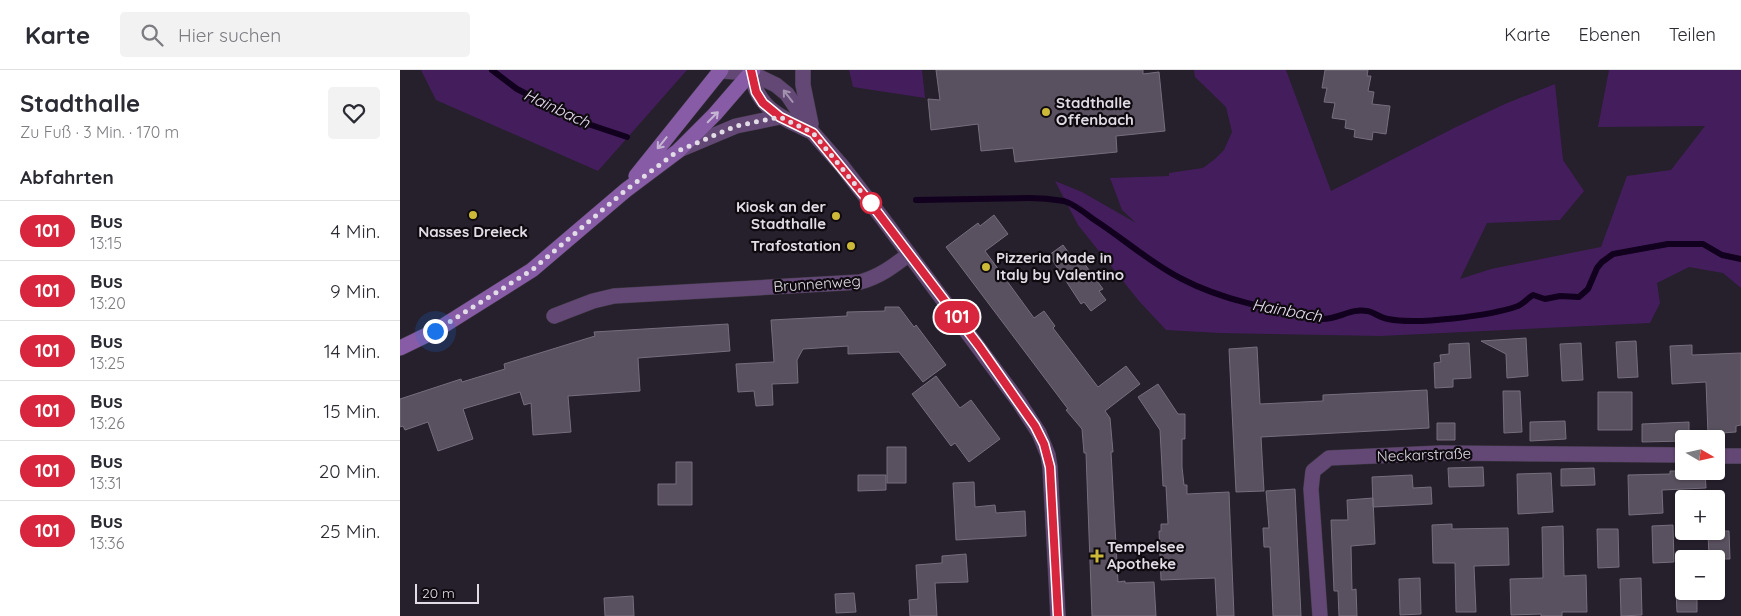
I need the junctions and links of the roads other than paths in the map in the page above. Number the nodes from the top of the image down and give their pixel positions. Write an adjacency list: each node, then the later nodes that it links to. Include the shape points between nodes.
1 (721, 70): 3 (street); 7 (main road, one-way to 7)
2 (803, 70): 5 (street)
3 (752, 71): 4 (street, via 753,84 760,98); 5 (street, one-way to 3, via 782,89); 6 (main road, one-way to 3, via 716,114)
4 (780, 117): 5 (street); 6 (street, via 736,126)
5 (813, 133): 8 (street)
6 (678, 151): 7 (main road)
7 (626, 190): 10 (main road, via 532,270 458,317)
8 (910, 254): 9 (street, Brunnenweg, via 893,267 860,282 614,296); 14 (street, via 1019,402 1044,444 1050,467)
9 (554, 316)
10 (400, 348)
11 (1675, 455): 15 (street, Neckarstraße, via 1440,453 1329,458 1313,471 1311,489)
12 (1725, 456): 13 (street)
13 (1741, 456)
14 (1058, 616)
15 (1320, 616)

